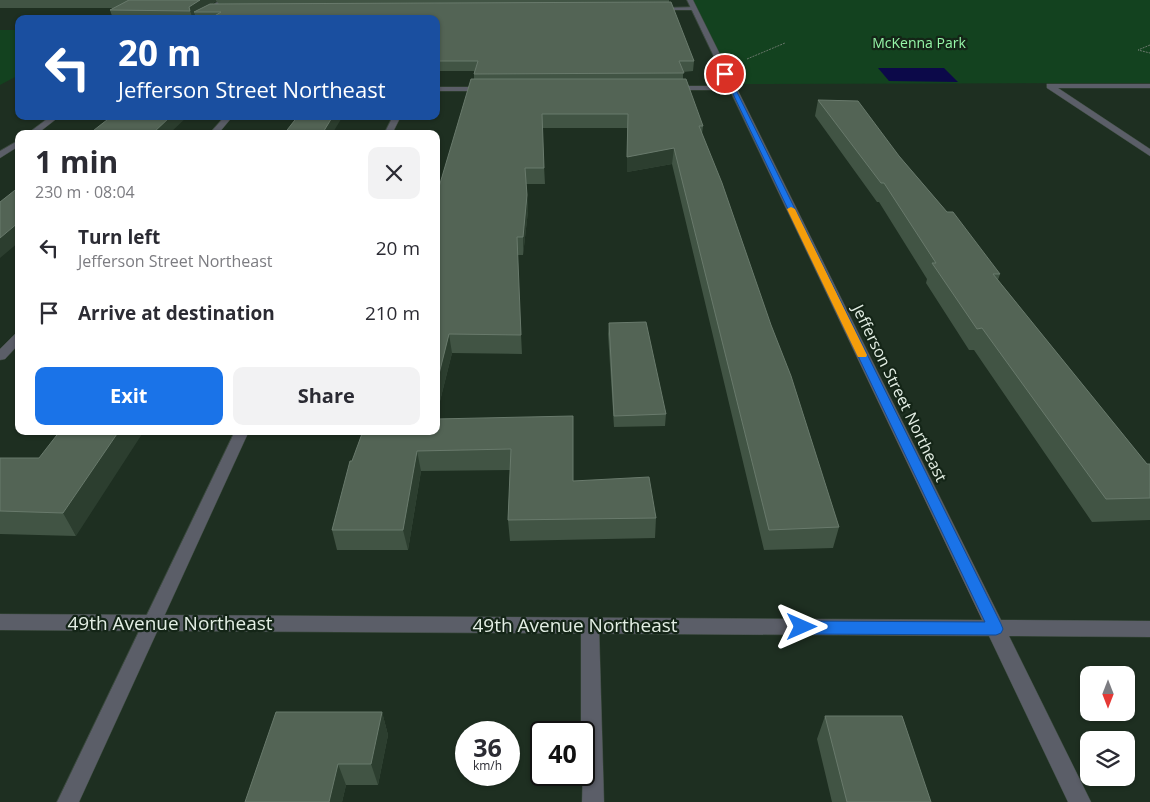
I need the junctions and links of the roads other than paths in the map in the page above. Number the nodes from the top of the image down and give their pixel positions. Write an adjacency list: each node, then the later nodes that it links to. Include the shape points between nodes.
1 (222, 0): 3 (street)
2 (692, 4): 5 (street); 9 (street, Jefferson Street Northeast)
3 (210, 9): 4 (street); 6 (street)
4 (220, 9)
5 (644, 10)
6 (202, 15)
7 (1150, 86): 17 (street, via 1050,86)
8 (663, 88): 9 (street)
9 (732, 88): 25 (street, Jefferson Street Northeast)
10 (440, 89): 11 (street)
11 (495, 89)
12 (50, 120): 14 (street)
13 (225, 120): 15 (street)
14 (37, 130)
15 (217, 130)
16 (15, 145): 18 (street)
17 (1150, 153)
18 (0, 155)
19 (15, 341): 20 (street)
20 (0, 356)
21 (240, 435): 23 (street)
22 (0, 622): 23 (street, 49th Avenue Northeast)
23 (153, 622): 24 (street, 49th Avenue Northeast); 27 (street)
24 (590, 626): 25 (street, 49th Avenue Northeast); 28 (street)
25 (996, 629): 26 (street, 49th Avenue Northeast); 29 (street, Jefferson Street Northeast)
26 (1150, 629)
27 (68, 802)
28 (593, 802)
29 (1080, 802)

